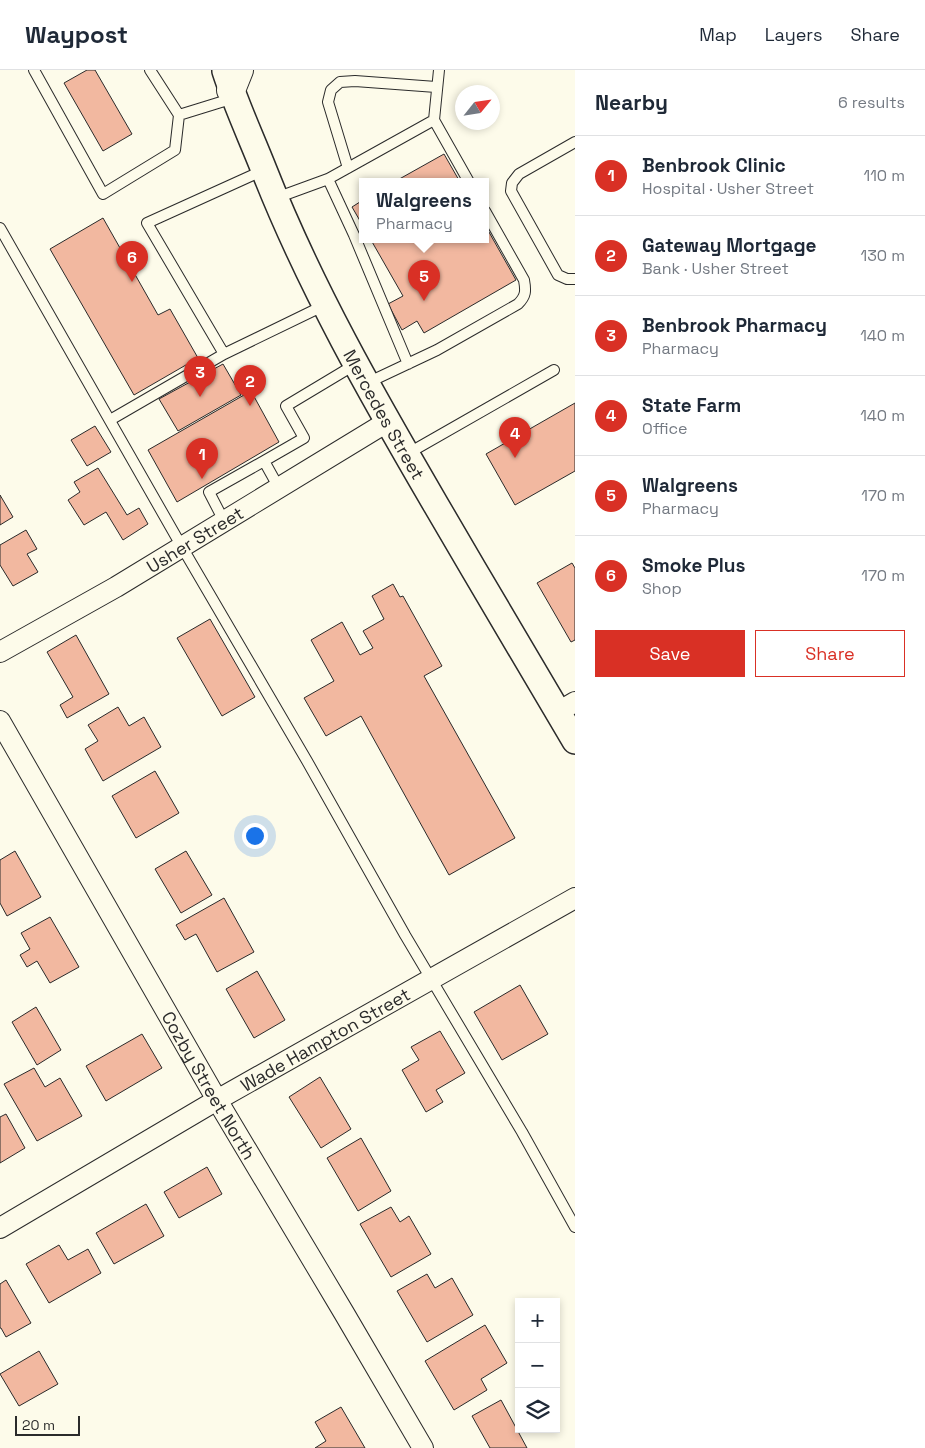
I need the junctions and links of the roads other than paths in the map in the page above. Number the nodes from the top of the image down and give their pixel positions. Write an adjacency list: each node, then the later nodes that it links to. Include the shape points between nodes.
1 (34, 70): 6 (lane, via 103,194 175,150)
2 (150, 70): 6 (lane)
3 (438, 70): 5 (lane)
4 (230, 78): 6 (lane); 10 (street, Mercedes Street)
5 (436, 87): 7 (lane); 9 (lane, via 355,81 340,82 331,90 328,102)
6 (179, 115)
7 (434, 120): 9 (lane); 11 (lane)
8 (575, 142): 16 (lane, via 519,174 512,183 511,191 558,275)
9 (348, 168): 12 (lane)
10 (264, 170): 13 (street, Mercedes Street); 18 (lane, via 147,223)
11 (467, 178)
12 (328, 179): 13 (lane); 19 (lane)
13 (274, 198): 17 (street, Mercedes Street)
14 (489, 218): 19 (lane, via 524,280 524,298)
15 (0, 228): 22 (lane)
16 (575, 278)
17 (325, 305): 18 (lane); 21 (street, Mercedes Street)
18 (224, 354): 22 (lane)
19 (408, 364): 21 (lane)
20 (554, 370): 24 (lane)
21 (361, 374): 23 (street, Mercedes Street); 25 (lane, via 286,406 304,438)
22 (110, 420): 28 (lane)
23 (387, 422): 24 (street, Mercedes Street); 26 (street, Usher Street)
24 (406, 454): 30 (street, Mercedes Street)
25 (264, 461): 26 (lane); 27 (lane, via 209,492)
26 (279, 488): 27 (street, Usher Street)
27 (224, 521): 28 (street, Usher Street)
28 (182, 547): 29 (street, Usher Street); 34 (lane)
29 (0, 652)
30 (566, 707): 32 (street, Mercedes Street)
31 (0, 721): 35 (street, Cozby Street North)
32 (575, 741)
33 (575, 898): 34 (street, Wade Hampton Street)
34 (432, 979): 35 (street, Wade Hampton Street); 36 (lane)
35 (217, 1100): 37 (street, Wade Hampton Street); 38 (street, Cozby Street North)
36 (575, 1227)
37 (0, 1228)
38 (423, 1448)

